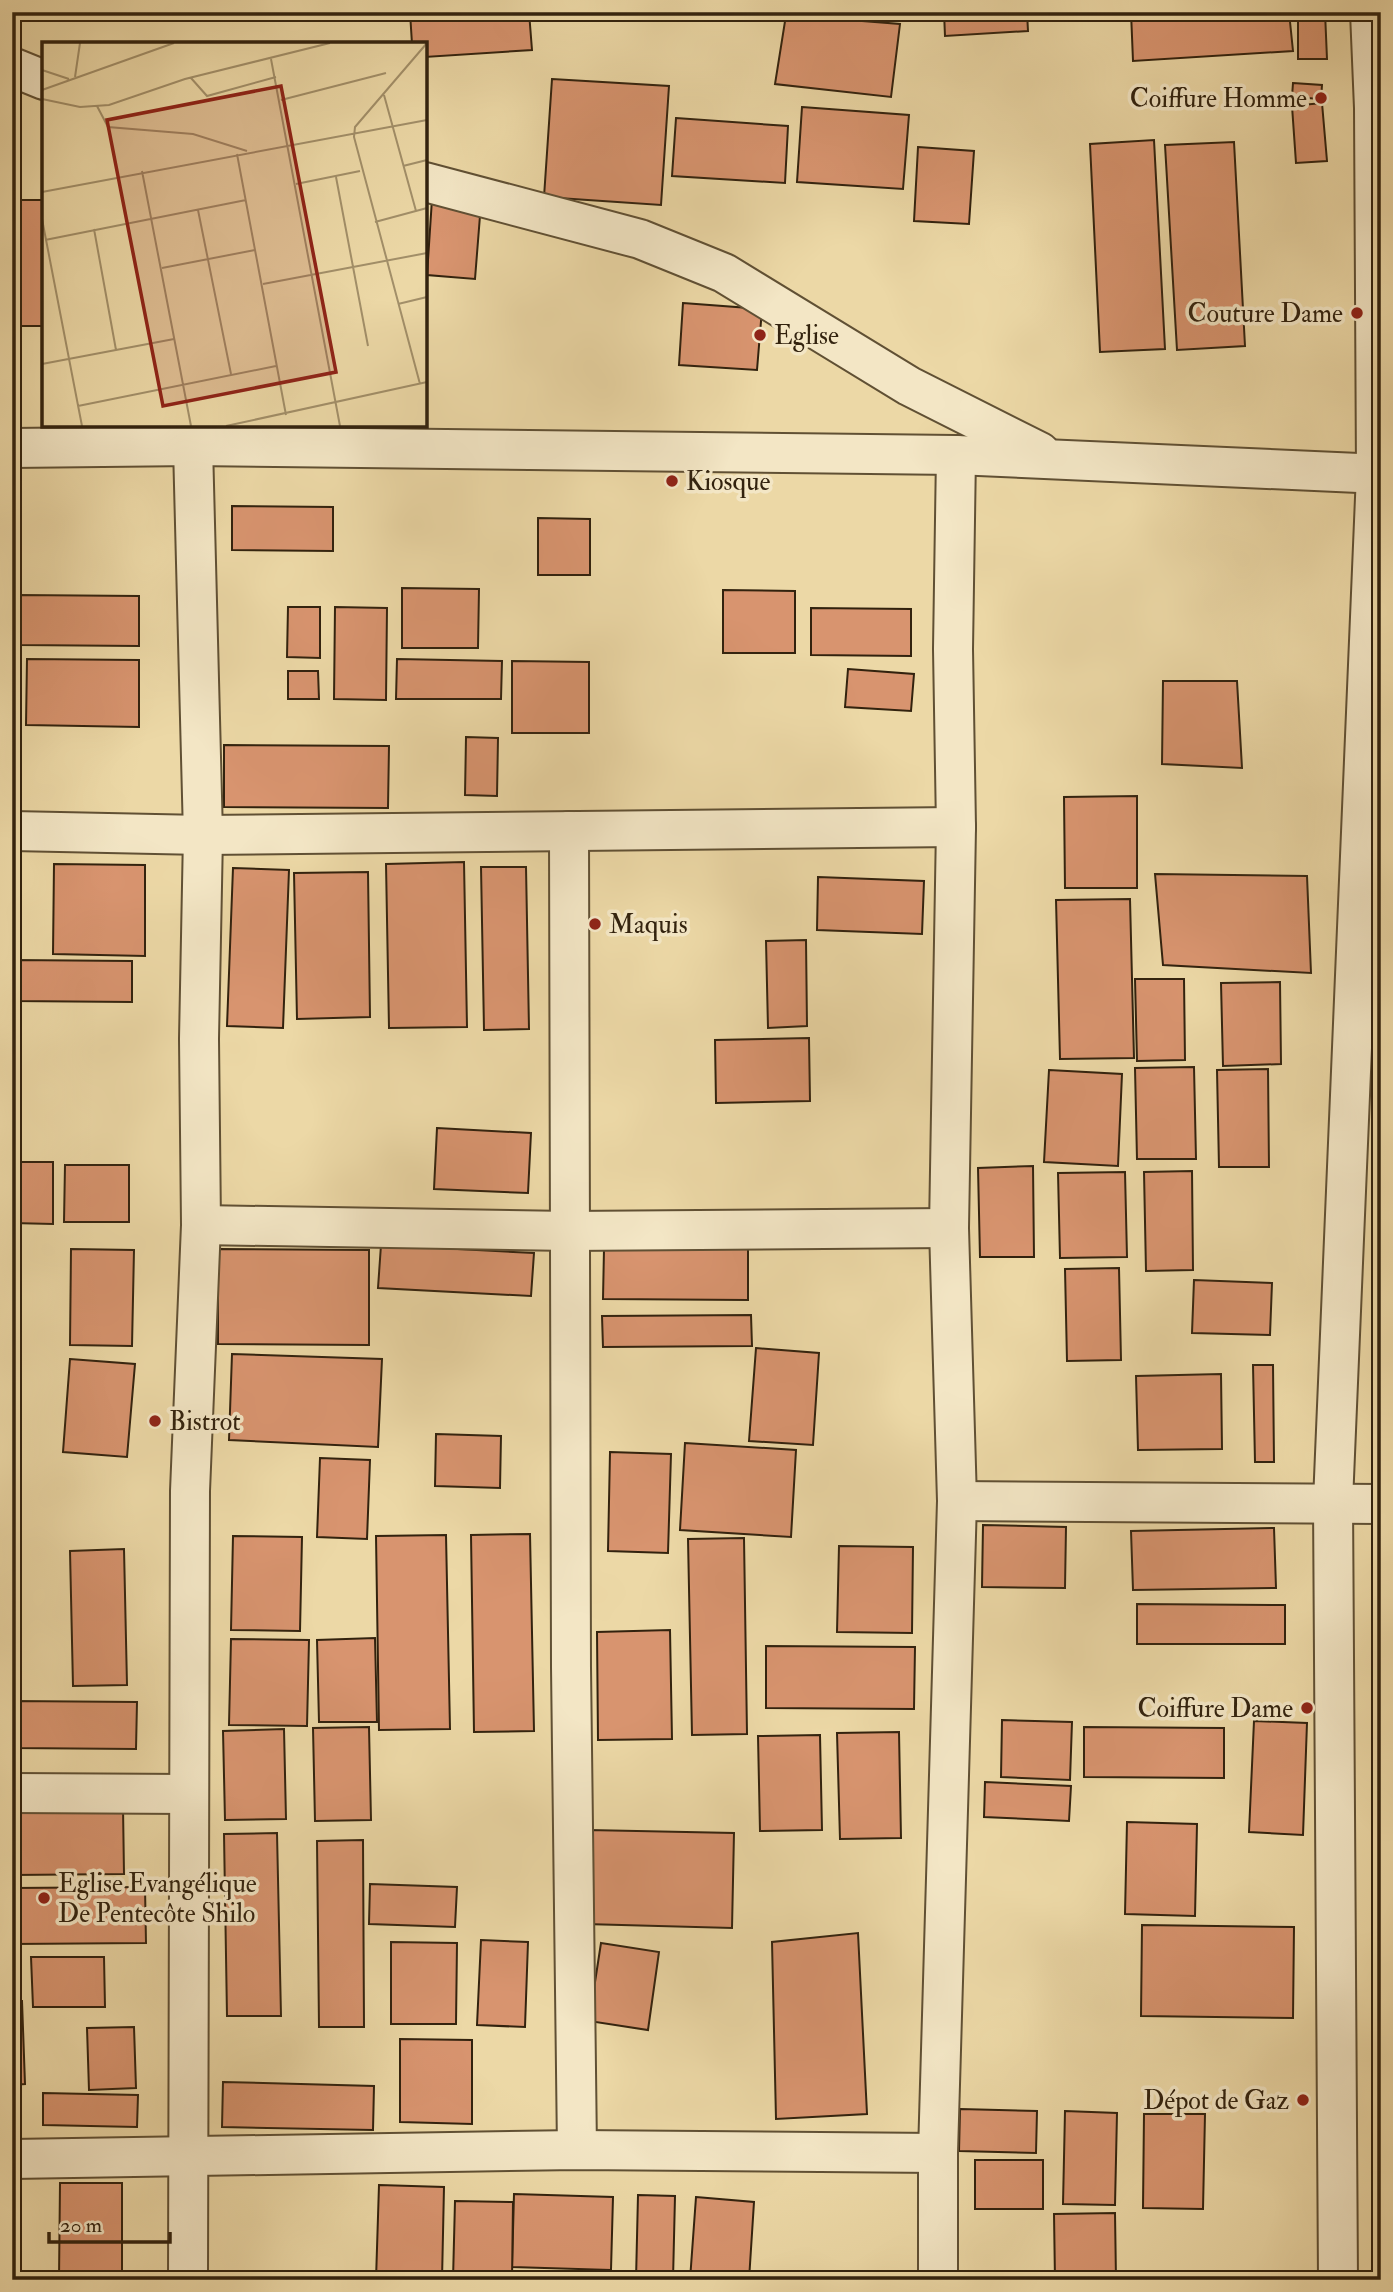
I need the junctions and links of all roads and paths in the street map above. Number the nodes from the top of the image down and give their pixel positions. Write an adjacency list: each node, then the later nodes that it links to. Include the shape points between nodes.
1 (1370, 12): 4 (street)
2 (12, 67): 3 (street)
3 (42, 79)
4 (1378, 108): 10 (street)
5 (427, 183): 9 (street, via 640,239 724,273 909,386)
6 (193, 446): 7 (street); 8 (street); 15 (street)
7 (12, 448)
8 (956, 455): 9 (street); 12 (street)
9 (1056, 460): 10 (street)
10 (1378, 474): 11 (street)
11 (1372, 782): 20 (street)
12 (956, 827): 14 (street); 17 (street)
13 (12, 831): 15 (street)
14 (569, 831): 15 (street); 18 (street)
15 (203, 835): 16 (street)
16 (201, 1225): 18 (street); 23 (street, via 190,1491)
17 (949, 1228): 18 (street); 19 (street)
18 (569, 1231): 24 (street)
19 (957, 1501): 20 (street); 25 (street)
20 (1333, 1502): 21 (street); 30 (street)
21 (1381, 1504)
22 (12, 1793): 23 (street)
23 (188, 1794): 26 (street)
24 (577, 2150): 25 (street); 26 (street)
25 (938, 2153): 29 (street)
26 (189, 2157): 27 (street); 28 (street)
27 (12, 2159)
28 (188, 2280)
29 (938, 2280)
30 (1338, 2280)

